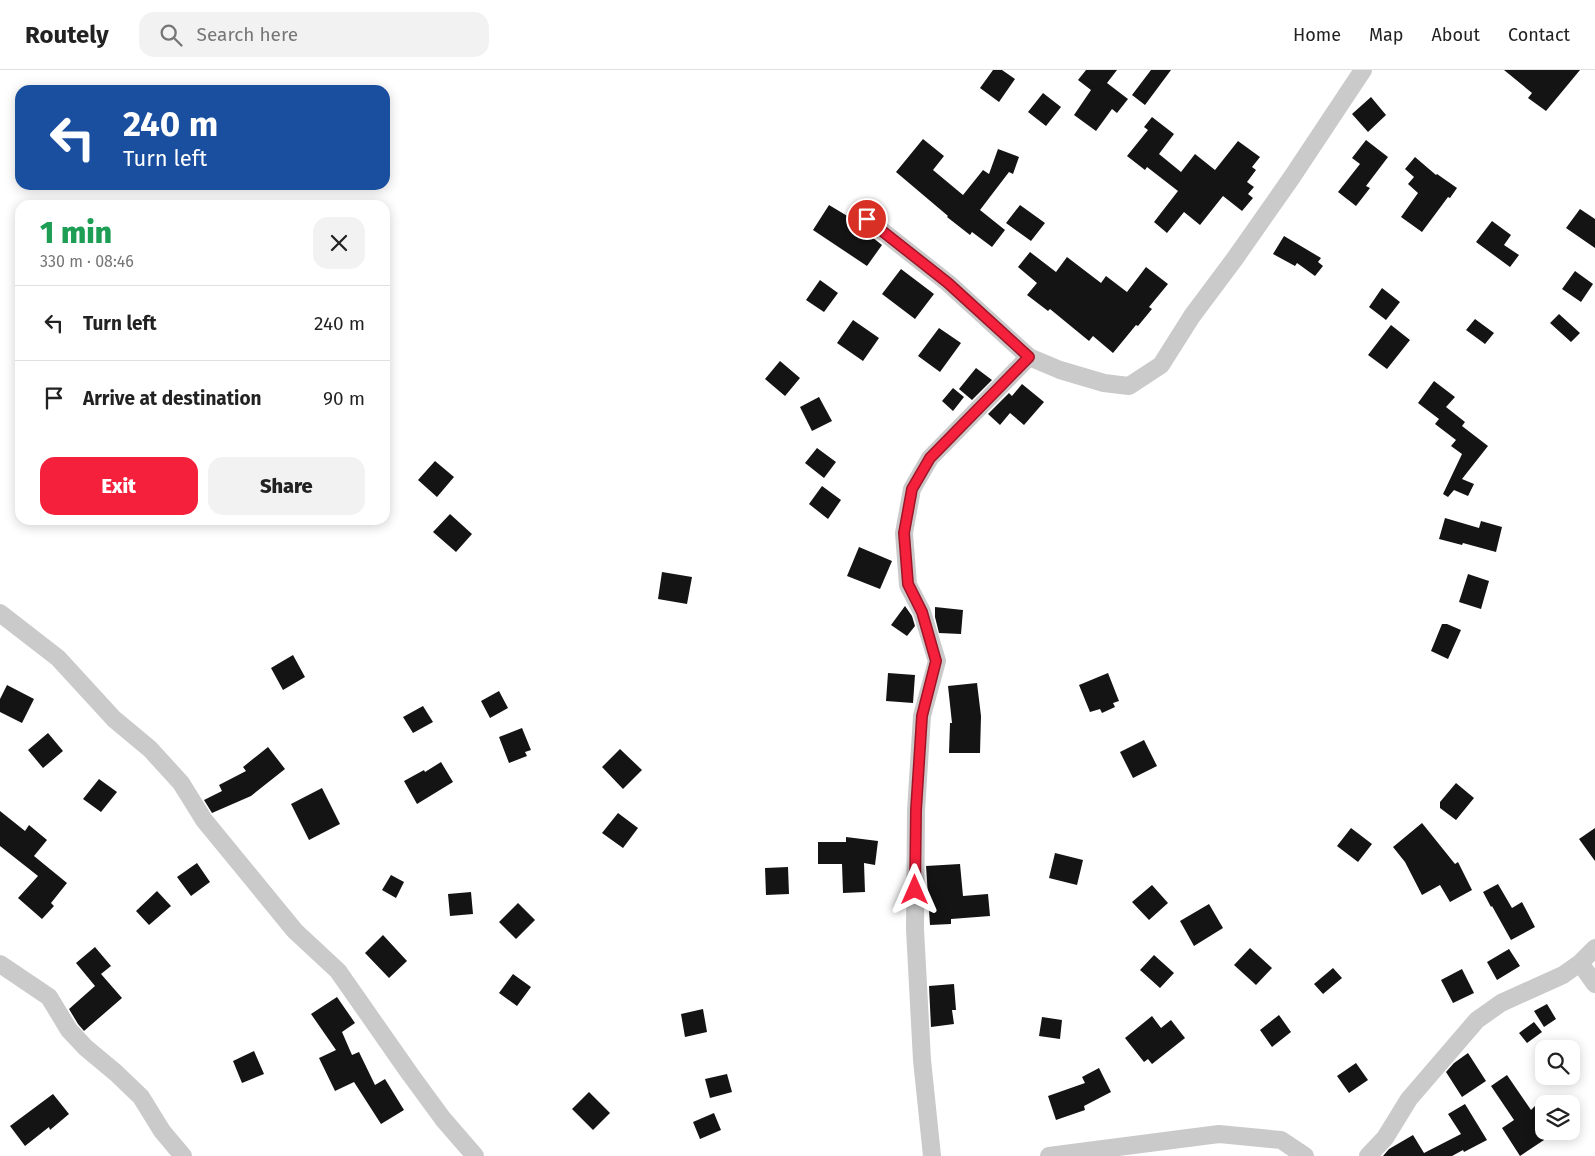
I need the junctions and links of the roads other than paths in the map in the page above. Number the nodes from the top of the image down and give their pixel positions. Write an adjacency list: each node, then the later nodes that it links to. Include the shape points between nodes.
1 (1363, 70): 3 (street, via 1161,365 1129,386 1104,383)
2 (867, 219): 3 (street, via 948,283)
3 (1029, 357): 12 (street, via 930,458 912,489 904,533 908,584 922,612 936,661 922,716 916,810 915,929 922,1060)
4 (0, 613): 11 (street, via 58,658 114,719 150,749 181,783 204,820 296,931 338,971 443,1119)
5 (1595, 948): 6 (street)
6 (1580, 963): 8 (street); 9 (street, via 1501,1002 1477,1020 1409,1098)
7 (0, 964): 10 (street, via 49,997 86,1048 141,1096 162,1131)
8 (1595, 984)
9 (1385, 1138): 15 (street); 16 (street)
10 (183, 1156)
11 (476, 1156)
12 (932, 1156)
13 (1049, 1156): 14 (street, via 1219,1134 1281,1140)
14 (1305, 1156)
15 (1368, 1156)
16 (1387, 1156)

